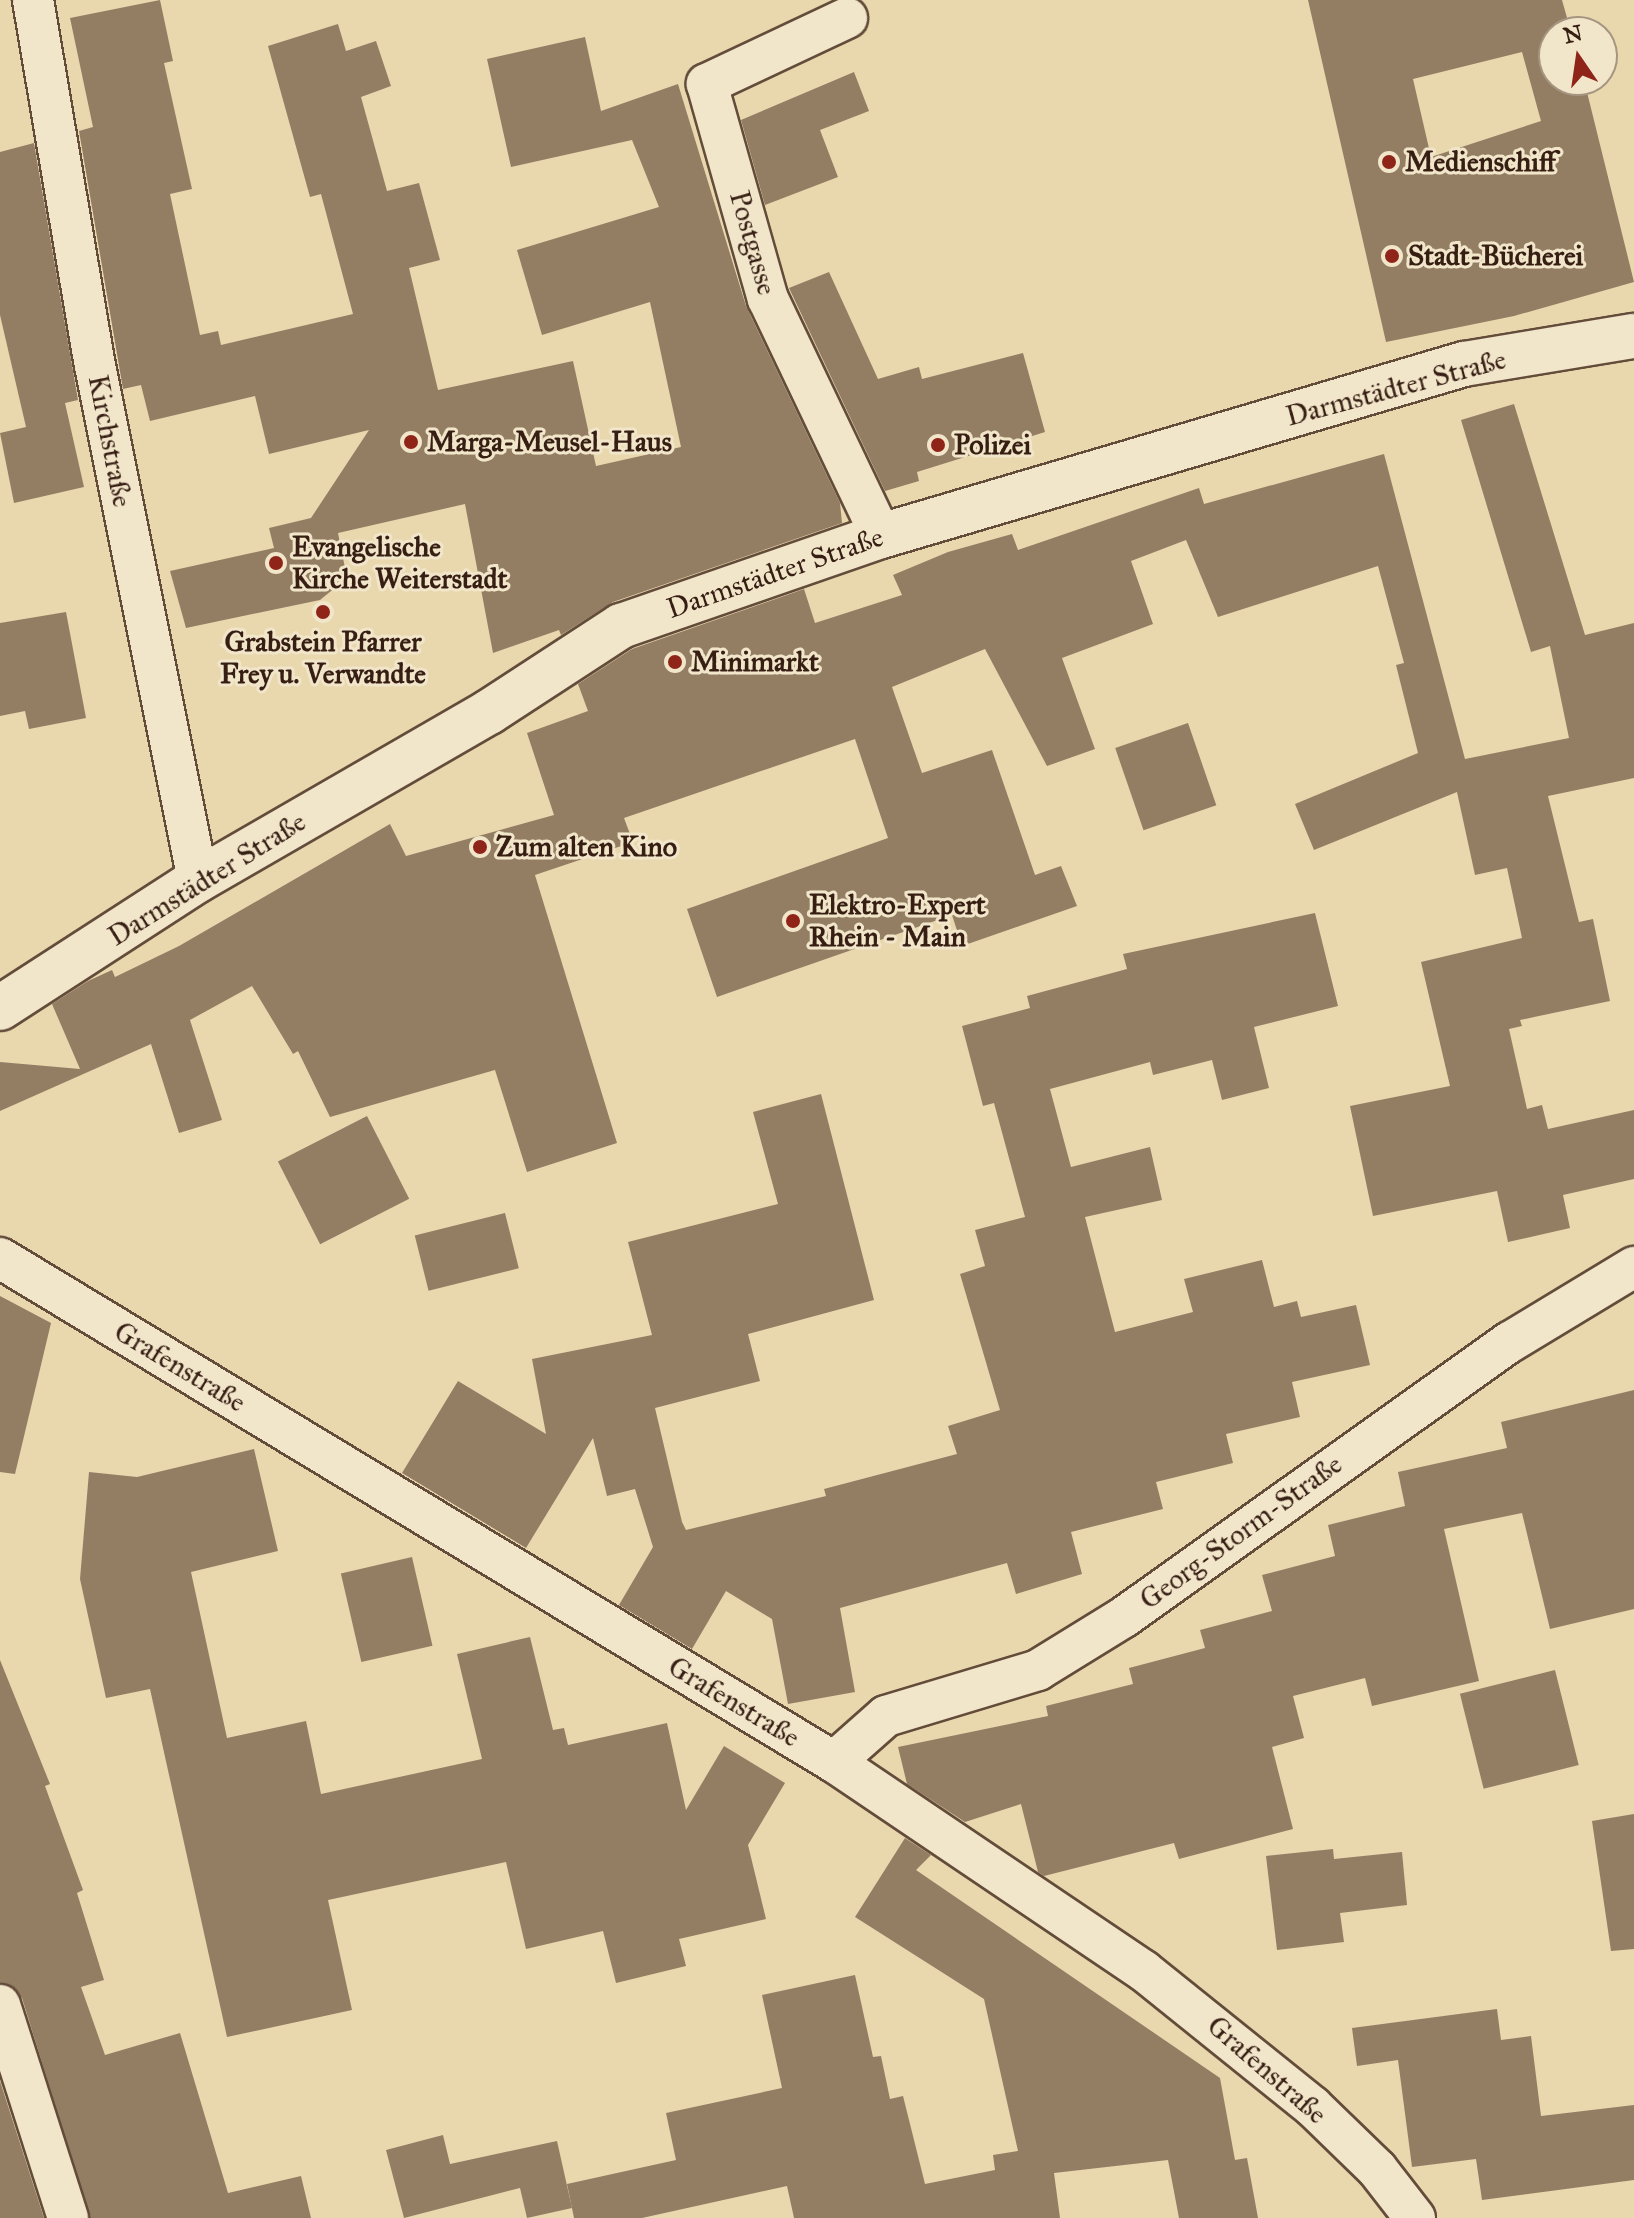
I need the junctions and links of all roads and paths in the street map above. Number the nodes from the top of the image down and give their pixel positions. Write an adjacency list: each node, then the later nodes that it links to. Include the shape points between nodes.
1 (33, 0): 5 (street, Kirchstraße, via 95,365)
2 (847, 18): 4 (street, Postgasse, via 707,84 768,299)
3 (1634, 336): 4 (street, Darmstädter Straße, via 1464,364)
4 (881, 536): 5 (street, Darmstädter Straße, via 621,626 489,712)
5 (198, 880): 6 (street, Darmstädter Straße)
6 (0, 1008)
7 (0, 1258): 9 (street, Grafenstraße)
8 (1634, 1267): 9 (street, Georg-Storm-Straße, via 1497,1351 1124,1617 1038,1670 886,1716)
9 (834, 1762): 12 (street, Grafenstraße, via 1235,2039 1377,2169)
10 (0, 2005): 11 (street)
11 (68, 2218)
12 (1415, 2218)

